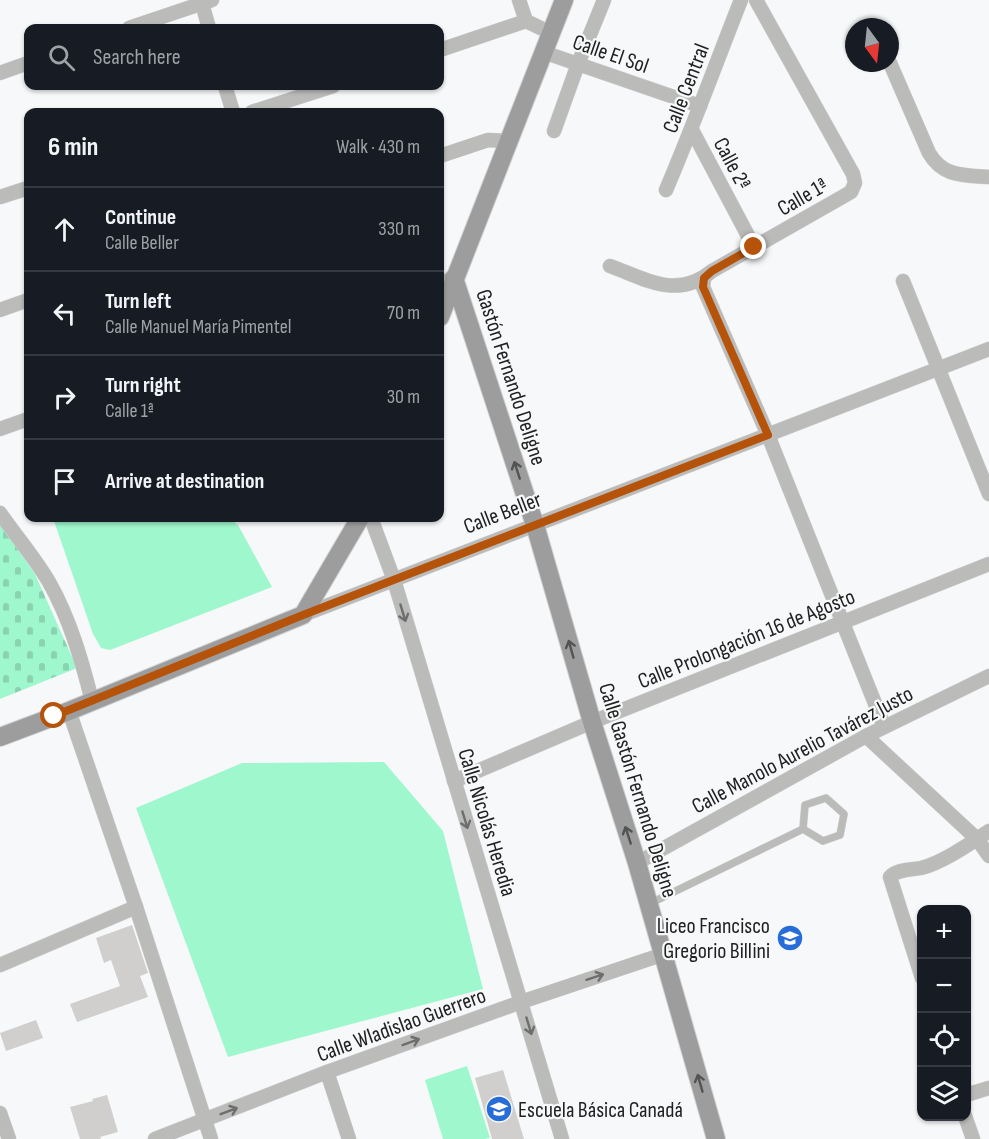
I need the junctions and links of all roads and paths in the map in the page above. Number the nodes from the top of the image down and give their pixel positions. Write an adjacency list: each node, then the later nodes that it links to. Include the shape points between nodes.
1 (519, 0): 7 (street)
2 (564, 0): 10 (street)
3 (604, 0): 14 (street)
4 (741, 0): 19 (street, Calle Central)
5 (756, 0): 30 (street, Calle 1ª, via 855,183 851,192)
6 (205, 1): 8 (street); 9 (street)
7 (526, 21): 10 (street); 11 (street)
8 (140, 24)
9 (208, 24)
10 (552, 33): 12 (street)
11 (444, 49)
12 (543, 52): 14 (street, Calle El Sol); 24 (street)
13 (24, 64): 16 (street)
14 (578, 64): 19 (street, Calle El Sol); 23 (street)
15 (894, 72): 26 (street, via 935,163 948,172)
16 (0, 73)
17 (226, 90): 20 (street)
18 (321, 90): 21 (street)
19 (700, 106): 22 (street, Calle Central)
20 (232, 108)
21 (264, 108)
22 (692, 130): 28 (street, Calle Central); 30 (street, Calle 2ª)
23 (554, 131)
24 (508, 141): 25 (street, via 488,140); 33 (street)
25 (444, 155)
26 (989, 177)
27 (24, 189): 29 (street)
28 (666, 190)
29 (0, 197)
30 (754, 247): 32 (street, Calle 1ª)
31 (610, 266): 32 (street, Calle 1ª, via 666,286 681,286)
32 (704, 278): 42 (street, via 703,287)
33 (447, 281): 35 (street); 48 (street, Gastón Fernando Deligne, one-way to 33)
34 (903, 281): 39 (street)
35 (444, 296)
36 (24, 301): 37 (street)
37 (0, 310)
38 (989, 349): 39 (street, Calle Beller)
39 (938, 369): 42 (street, Calle Beller); 43 (street)
40 (24, 420): 41 (street)
41 (0, 429)
42 (768, 435): 48 (street, Calle Beller); 52 (street)
43 (982, 459): 44 (street)
44 (989, 494)
45 (0, 513): 54 (street, via 53,592 68,623)
46 (358, 522): 51 (street)
47 (372, 522): 50 (street, Calle Nicolás Heredia)
48 (535, 525): 50 (street, Calle Beller); 56 (street, Calle Gastón Fernando Deligne, one-way to 48)
49 (989, 564): 52 (street, Calle Prolongación 16 de Agosto)
50 (394, 580): 51 (street, Calle Beller); 60 (street, Calle Nicolás Heredia, one-way to 60)
51 (303, 615): 54 (street, Calle Beller)
52 (843, 622): 56 (street, Calle Prolongación 16 de Agosto); 57 (street)
53 (989, 676): 57 (street, Calle Manolo Aurelio Tavárez Justo)
54 (92, 701): 55 (street, Calle Beller)
55 (69, 711): 59 (street, Calle Beller); 66 (street)
56 (592, 722): 60 (street, Calle Prolongación 16 de Agosto); 64 (street, Calle Gastón Fernando Deligne, one-way to 56)
57 (884, 726): 58 (street, Calle Manolo Aurelio Tavárez Justo)
58 (866, 736): 62 (street); 64 (street, Calle Manolo Aurelio Tavárez Justo)
59 (0, 737)
60 (454, 781): 70 (street, Calle Nicolás Heredia, one-way to 70)
61 (803, 828): 61 (lane, via 823,841 840,835 844,814 826,798 805,805); 65 (lane)
62 (983, 835): 63 (street); 69 (street, via 924,867 890,877)
63 (989, 856)
64 (637, 863): 65 (street, Calle Gastón Fernando Deligne)
65 (648, 904): 67 (street, Calle Gastón Fernando Deligne)
66 (136, 907): 68 (street); 75 (street)
67 (664, 954): 70 (street, Calle Wladislao Guerrero, one-way to 67); 82 (street, Calle Gastón Fernando Deligne, one-way to 67)
68 (0, 965)
69 (917, 965)
70 (521, 1002): 71 (street, Calle Wladislao Guerrero, one-way to 70); 81 (street, Calle Nicolás Heredia, one-way to 81)
71 (327, 1072): 75 (street, Calle Wladislao Guerrero, one-way to 71); 80 (street)
72 (989, 1088): 73 (street)
73 (971, 1093)
74 (0, 1113): 77 (street)
75 (205, 1120): 78 (street, Calle Wladislao Guerrero); 79 (street)
76 (967, 1121): 83 (street)
77 (9, 1139)
78 (155, 1139)
79 (211, 1139)
80 (349, 1139)
81 (562, 1139)
82 (716, 1139)
83 (973, 1139)

